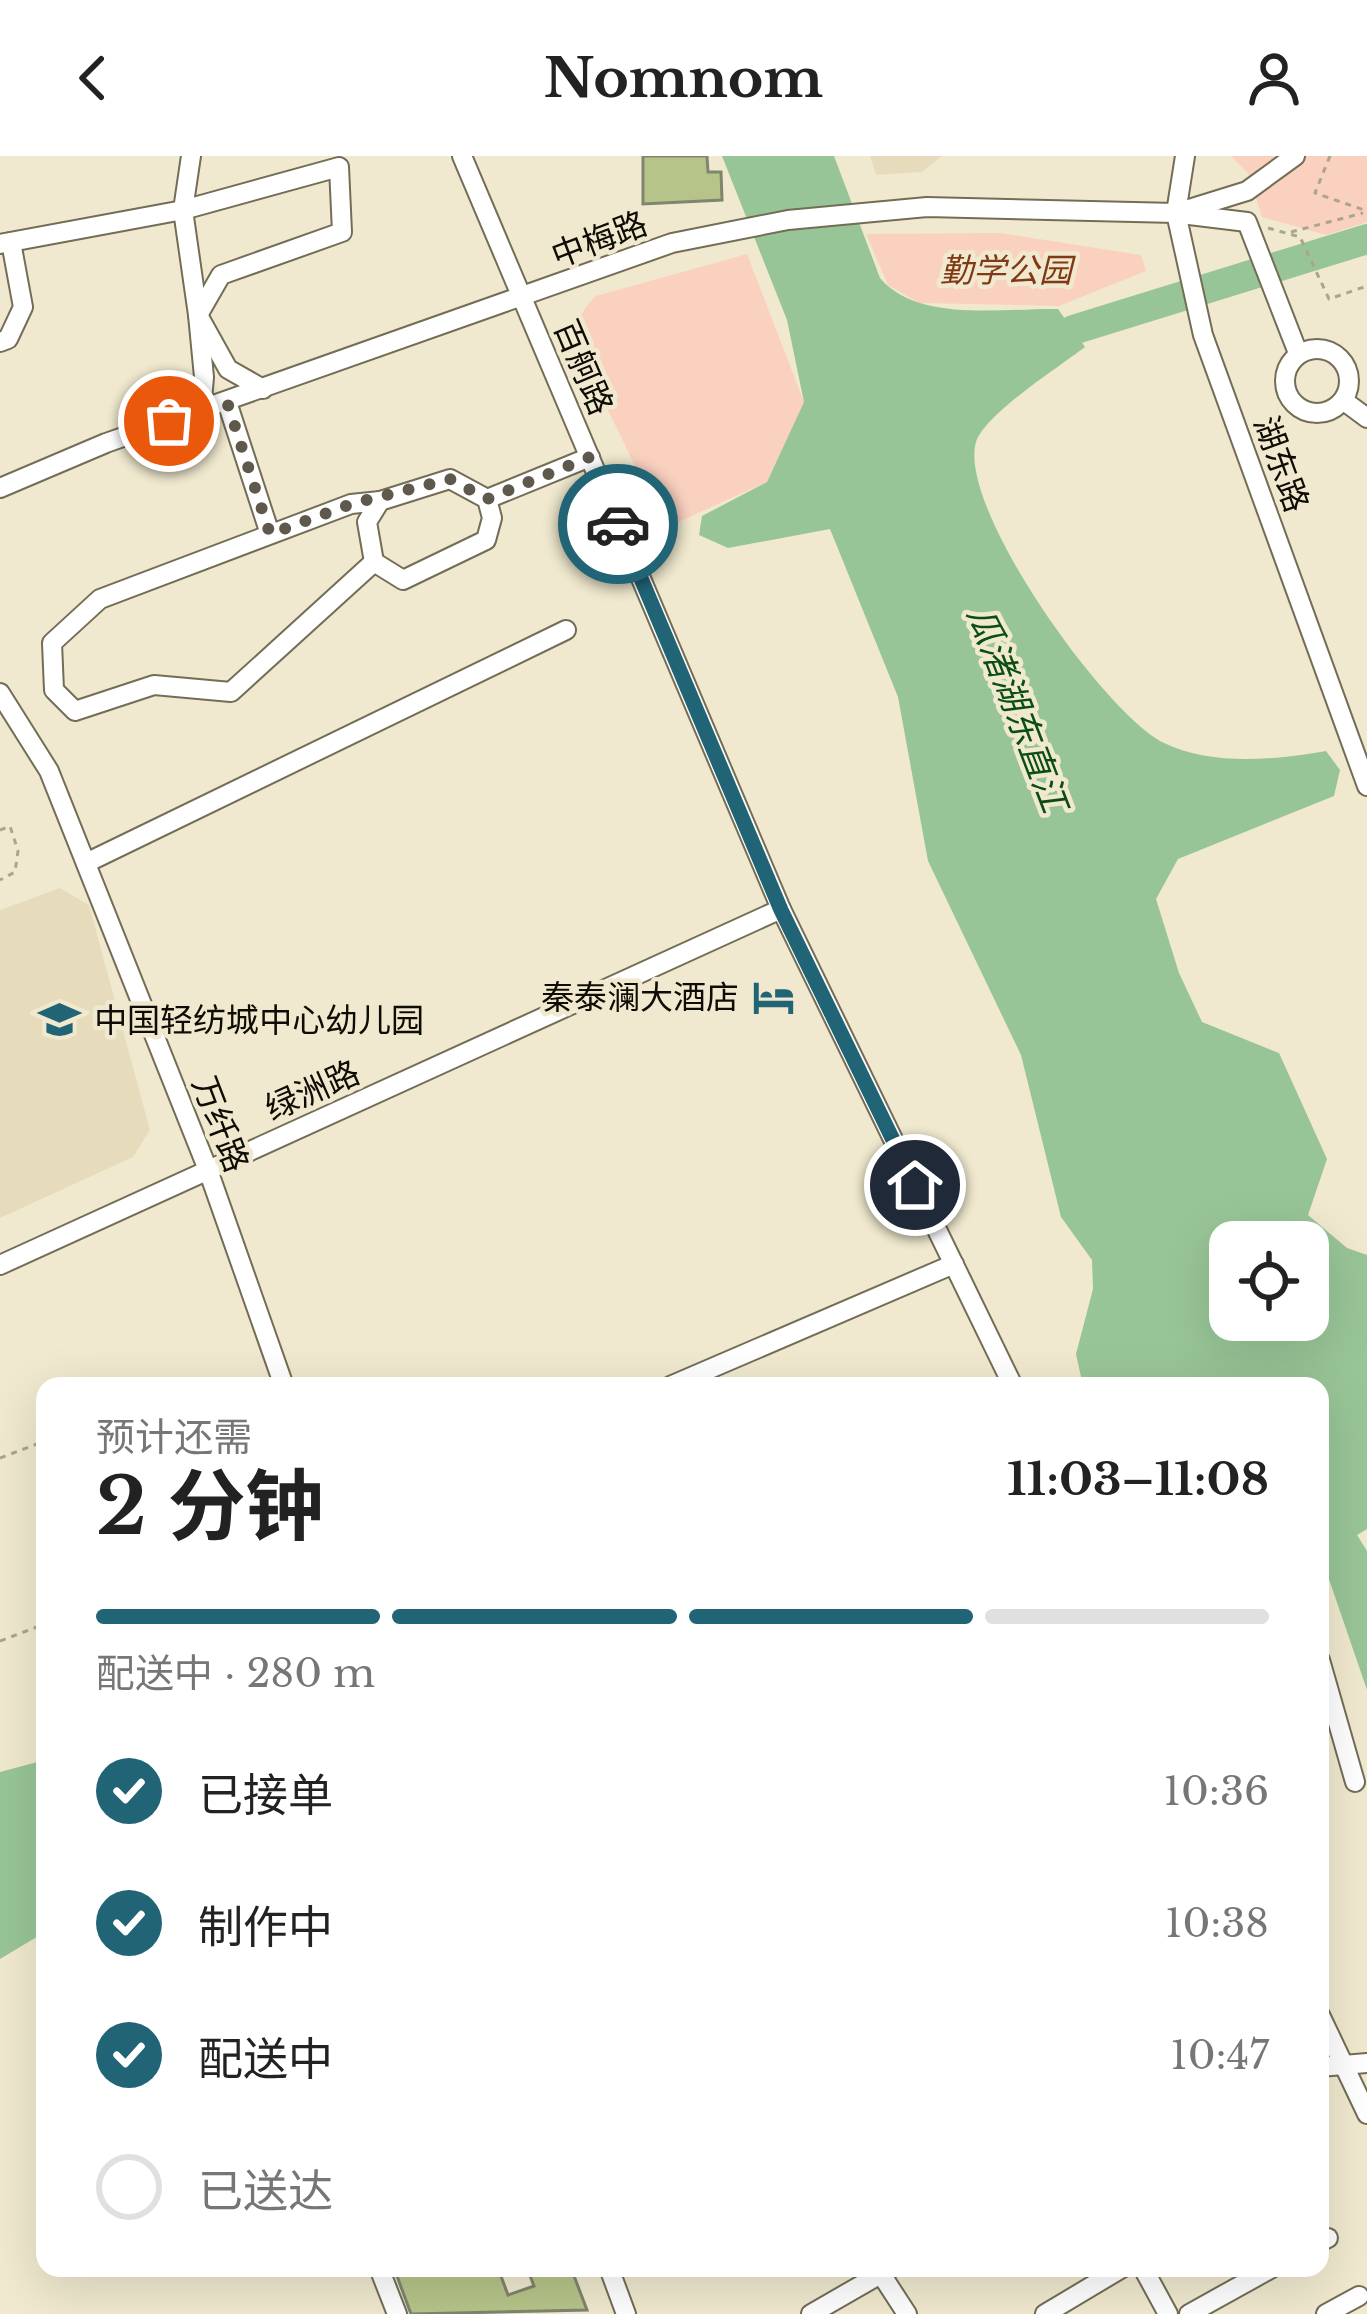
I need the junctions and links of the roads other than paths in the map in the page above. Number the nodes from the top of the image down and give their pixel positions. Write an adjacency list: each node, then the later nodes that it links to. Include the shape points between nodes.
1 (191, 156): 5 (street)
2 (463, 156): 8 (street, 百舸路)
3 (1185, 156): 6 (street, 湖东路)
4 (1295, 156): 6 (street, 中梅路, via 1247,191)
5 (184, 210): 7 (street); 9 (street); 9 (street, via 339,167 342,232 221,275)
6 (1176, 213): 8 (street, 中梅路, via 927,207 788,220 672,244); 11 (street, via 1247,222); 25 (street, 湖东路, via 1203,335)
7 (5, 243): 10 (street, via 23,307)
8 (524, 300): 12 (street, 中梅路); 17 (street, 百舸路)
9 (198, 315): 12 (street, via 228,369); 15 (street)
10 (0, 342)
11 (1298, 353): 13 (street, via 1321,347 1341,358 1350,379); 13 (street, via 1285,371 1286,394 1302,411 1324,413)
12 (263, 389): 14 (street, 中梅路)
13 (1343, 401): 16 (street)
14 (227, 402): 15 (street, 中梅路); 21 (street)
15 (201, 410): 18 (street, 中梅路)
16 (1367, 418)
17 (590, 457): 19 (street); 27 (street, 百舸路)
18 (0, 488)
19 (487, 499): 20 (street, via 450,479); 22 (street, via 486,540 403,580)
20 (380, 500): 21 (street); 22 (street, via 367,522)
21 (270, 534): 22 (street, via 100,599 52,643 54,691 75,711 154,685 231,692)
22 (374, 562)
23 (566, 630): 26 (street)
24 (0, 693): 26 (street, 万纤路, via 49,771)
25 (1367, 786)
26 (86, 863): 28 (street, 万纤路)
27 (781, 910): 28 (street, 绿洲路); 30 (street, 百舸路)
28 (208, 1170): 29 (street, 绿洲路); 31 (street, 万纤路)
29 (0, 1264)
30 (954, 1264): 32 (street); 33 (street, 百舸路)
31 (281, 1377)
32 (691, 1377)
33 (1009, 1377)
34 (1329, 1692): 35 (street)
35 (1354, 1782)
36 (1329, 2033): 37 (street)
37 (1343, 2062): 38 (street); 39 (street); 40 (street)
38 (1367, 2062)
39 (1329, 2065)
40 (1367, 2114)
41 (383, 2277): 49 (street)
42 (612, 2277): 50 (street)
43 (876, 2277): 51 (street)
44 (889, 2277): 52 (street)
45 (1107, 2277): 53 (street)
46 (1148, 2277): 54 (street)
47 (1256, 2277): 55 (street)
48 (1359, 2296): 56 (street)
49 (397, 2314)
50 (626, 2314)
51 (811, 2314)
52 (907, 2314)
53 (1045, 2314)
54 (1168, 2314)
55 (1189, 2314)
56 (1325, 2314)

